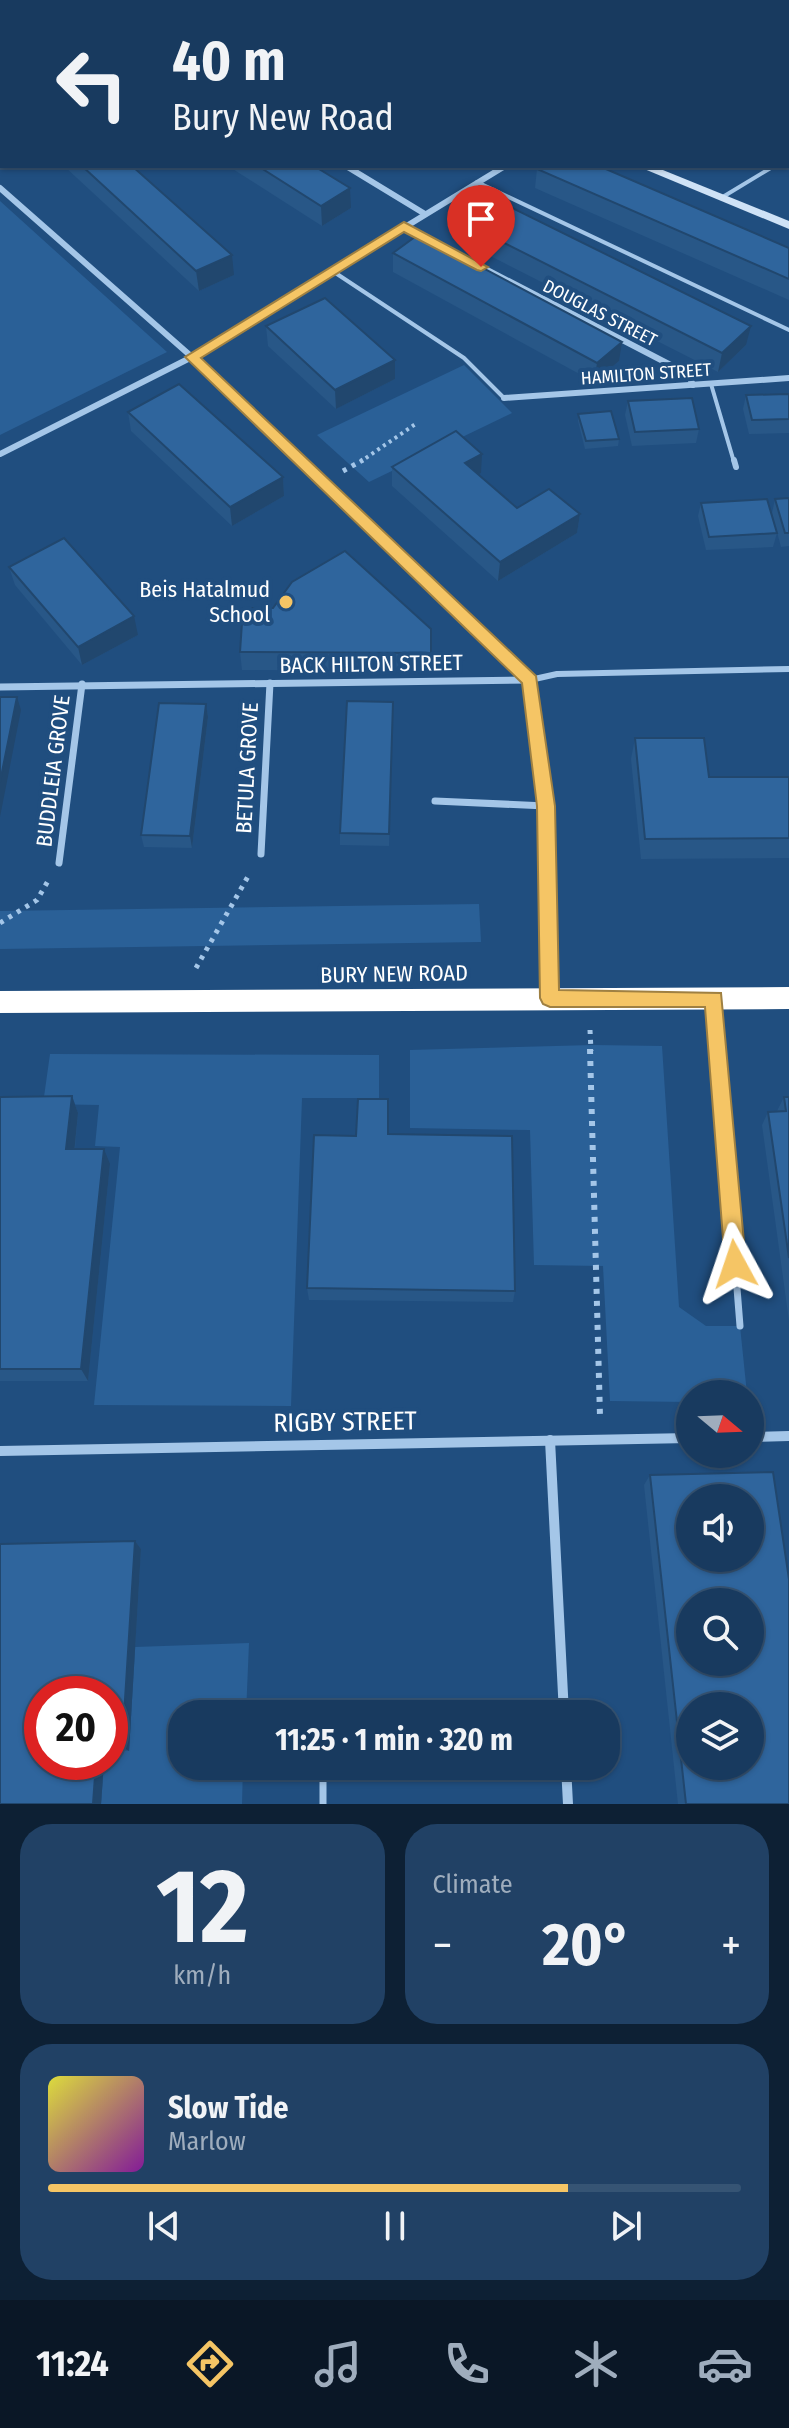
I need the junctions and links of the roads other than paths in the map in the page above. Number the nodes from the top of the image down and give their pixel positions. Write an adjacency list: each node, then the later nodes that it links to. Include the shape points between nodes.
1 (349, 168): 8 (street)
2 (502, 168): 5 (street)
3 (648, 168): 7 (main road)
4 (771, 168): 7 (lane)
5 (477, 182): 8 (street); 14 (lane)
6 (0, 188): 15 (street)
7 (721, 198): 9 (main road)
8 (425, 214): 10 (street)
9 (789, 225)
10 (404, 227): 11 (street); 13 (street)
11 (431, 241)
12 (458, 255): 18 (street, DOUGLAS STREET, via 688,374)
13 (334, 272): 15 (street); 19 (lane, via 464,358)
14 (789, 330)
15 (192, 357): 20 (street); 23 (street)
16 (789, 378): 17 (street, HAMILTON STREET)
17 (711, 384): 18 (street, HAMILTON STREET); 21 (lane)
18 (693, 385): 19 (street, HAMILTON STREET)
19 (504, 398)
20 (0, 454)
21 (736, 467)
22 (789, 669): 23 (lane, BACK HILTON STREET, via 557,674)
23 (530, 680): 24 (street, BACK HILTON STREET); 28 (street)
24 (270, 683): 25 (street, BACK HILTON STREET); 29 (street, BETULA GROVE)
25 (82, 684): 26 (street, BACK HILTON STREET); 30 (street, BUDDLEIA GROVE)
26 (0, 687)
27 (435, 801): 28 (street)
28 (546, 806): 31 (street)
29 (261, 854)
30 (59, 863)
31 (550, 998): 33 (highway, BURY NEW ROAD); 34 (highway, BURY NEW ROAD)
32 (789, 998): 33 (highway, BURY NEW ROAD)
33 (714, 999): 35 (lane)
34 (0, 1002)
35 (740, 1326)
36 (789, 1436): 37 (street)
37 (764, 1437)
38 (676, 1438): 39 (street, RIGBY STREET)
39 (550, 1440): 40 (street, RIGBY STREET); 41 (street)
40 (0, 1451)
41 (563, 1700)
42 (323, 1780): 44 (lane)
43 (567, 1780): 45 (street)
44 (323, 1804)
45 (568, 1804)

